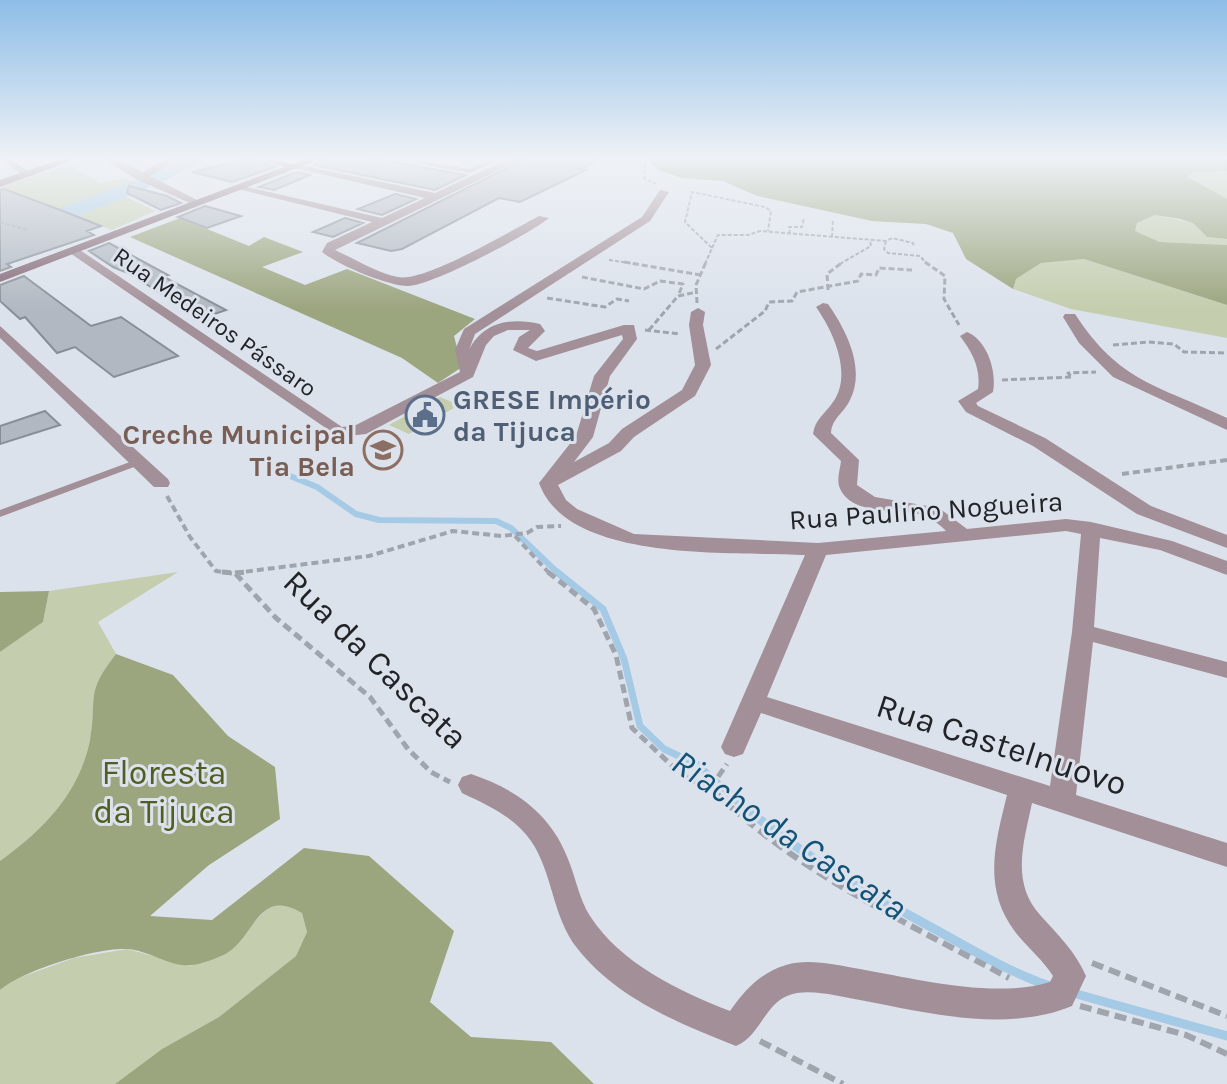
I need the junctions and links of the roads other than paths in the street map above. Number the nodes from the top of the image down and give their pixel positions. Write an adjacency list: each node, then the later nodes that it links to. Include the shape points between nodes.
1 (183, 209): 7 (main road)
2 (328, 209): 6 (street)
3 (410, 209): 6 (street)
4 (653, 209): 14 (street, via 646,219 469,332 462,350)
5 (543, 218): 6 (street, via 412,282 395,281 331,254 331,246)
6 (382, 221)
7 (73, 251): 8 (main road); 14 (street, Rua Medeiros Pássaro, via 332,430 360,430)
8 (0, 278)
9 (823, 307): 21 (street, via 850,380 823,423 822,434 850,460 852,492 864,502 936,513)
10 (698, 312): 18 (street, via 703,357 689,393 615,447)
11 (1070, 317): 15 (street, via 1090,345 1133,385)
12 (0, 330): 16 (street)
13 (967, 336): 22 (street, via 987,381 985,392 969,398 968,406 1039,442 1144,510)
14 (468, 374): 18 (street, via 483,338 500,329 535,327 538,331 520,345 523,353 536,356 629,328 630,339 602,376 584,437)
15 (1227, 425)
16 (138, 462): 17 (street); 19 (lane)
17 (161, 483)
18 (548, 483): 23 (street, Rua Paulino Nogueira, via 560,506 632,540)
19 (0, 514)
20 (1091, 528): 21 (street, Rua Paulino Nogueira, via 1033,526); 24 (street, Rua Paulino Nogueira, via 1165,545); 25 (street)
21 (962, 534): 23 (street, Rua Paulino Nogueira)
22 (1227, 542)
23 (818, 549): 27 (street)
24 (1227, 568)
25 (1083, 632): 26 (street); 31 (street)
26 (1227, 670)
27 (756, 702): 28 (street); 30 (street, Rua Castelnuovo)
28 (734, 747)
29 (471, 785): 30 (street, Rua da Cascata, via 515,808 541,834 586,936 618,970 666,1000 736,1030 775,985 791,979 972,1001 1061,993 1070,976 1006,891)
30 (1022, 789): 31 (street, Rua Castelnuovo)
31 (1062, 800): 32 (street, Rua Castelnuovo)
32 (1227, 855)

